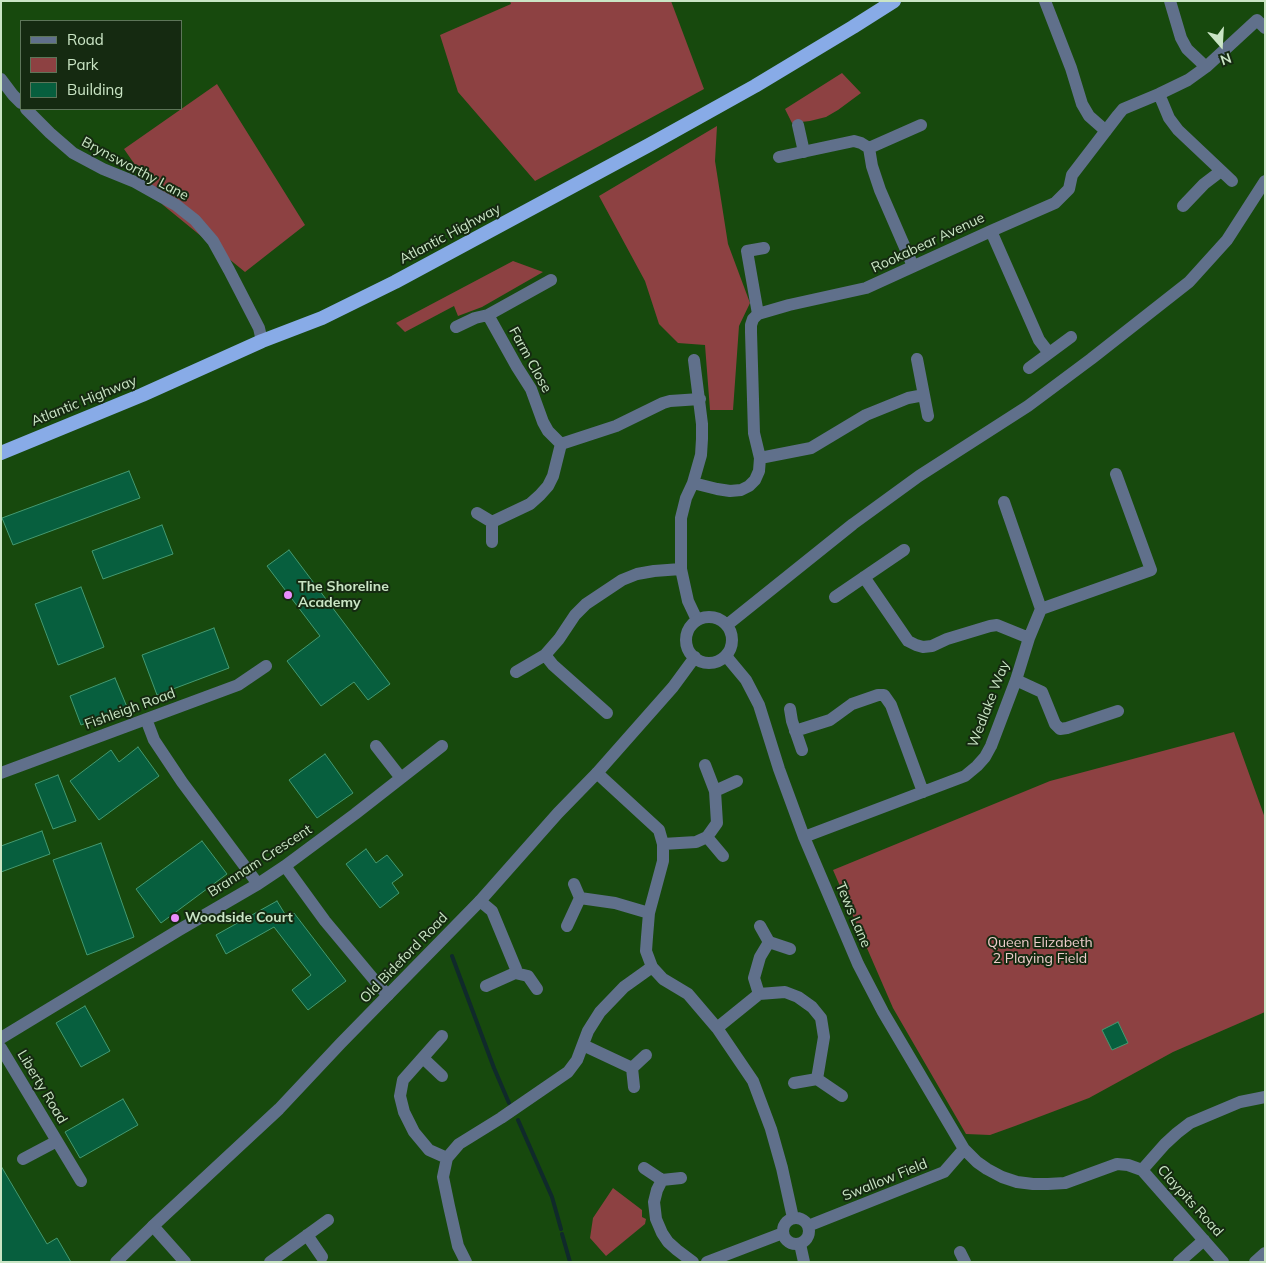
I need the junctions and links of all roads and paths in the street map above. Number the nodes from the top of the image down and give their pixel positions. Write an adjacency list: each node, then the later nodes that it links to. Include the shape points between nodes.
1 (894, 1): 28 (highway, Atlantic Highway, via 755,86 395,282 322,318)
2 (1045, 1): 12 (street, via 1082,104 1089,116)
3 (1170, 1): 5 (street, via 1187,49)
4 (1265, 28): 5 (street, Rookabear Avenue, via 1257,20)
5 (1206, 67): 7 (street, Rookabear Avenue)
6 (1, 79): 8 (street)
7 (1159, 94): 12 (street, Rookabear Avenue, via 1123,109); 16 (street, via 1178,130)
8 (20, 103)
9 (27, 110): 28 (street, Brynsworthy Lane, via 72,153 134,182 196,220 213,241 229,270 259,328)
10 (798, 125): 14 (street)
11 (921, 125): 13 (street)
12 (1106, 131): 20 (street, Rookabear Avenue, via 1072,175 1069,189 1055,203)
13 (869, 148): 14 (street, via 854,141); 22 (street, via 880,190)
14 (804, 152): 15 (street)
15 (779, 157)
16 (1221, 171): 17 (street); 19 (street)
17 (1232, 181)
18 (1265, 181): 51 (street, via 1227,240 1189,282 1036,400 919,476 853,524)
19 (1183, 206)
20 (991, 231): 22 (street, Rookabear Avenue); 29 (street, via 1039,340)
21 (764, 248): 24 (street, via 747,250)
22 (913, 266): 24 (street, Rookabear Avenue, via 866,288)
23 (551, 280): 25 (street)
24 (758, 314): 38 (street, via 751,325 754,433)
25 (488, 315): 26 (street); 36 (street, Farm Close, via 532,389 548,431)
26 (456, 327)
27 (1072, 337): 29 (street)
28 (262, 341): 37 (highway, Atlantic Highway, via 142,396)
29 (1049, 353): 32 (street)
30 (917, 359): 33 (street)
31 (694, 360): 34 (street)
32 (1030, 368)
33 (924, 395): 35 (street); 38 (street, via 866,415 811,448)
34 (700, 399): 36 (street, via 663,402 616,426); 40 (street, via 701,454)
35 (928, 416)
36 (561, 444): 43 (street, via 548,486 530,504)
37 (1, 453)
38 (760, 458): 40 (street, via 755,480 740,490 730,492)
39 (1116, 474): 49 (street, via 1151,570)
40 (693, 483): 46 (street, via 681,518)
41 (1004, 502): 49 (street)
42 (477, 513): 43 (street)
43 (492, 522): 44 (street)
44 (492, 542)
45 (904, 550): 47 (street)
46 (681, 569): 50 (street, via 688,601); 53 (street, via 637,574 622,580 586,604)
47 (864, 577): 48 (street); 52 (street, via 908,641 916,645 932,646 997,625)
48 (835, 597)
49 (1041, 609): 52 (street, Wedlake Way)
50 (697, 620): 51 (street, via 714,617); 55 (street, via 687,634 687,643)
51 (727, 625): 54 (street, via 732,643)
52 (1029, 638): 58 (street, Wedlake Way)
53 (545, 655): 57 (street); 61 (street)
54 (726, 656): 55 (street, via 710,662); 75 (street, Tews Lane, via 746,680 759,705)
55 (695, 658): 68 (street, Old Bideford Road)
56 (266, 666): 62 (street, Fishleigh Road, via 238,685)
57 (516, 672)
58 (1016, 680): 60 (street, via 1042,692 1060,729); 73 (street, Wedlake Way, via 985,757 965,776)
59 (790, 709): 63 (street)
60 (1118, 711)
61 (607, 713)
62 (146, 719): 69 (street, Fishleigh Road); 79 (street, via 154,740 168,761)
63 (796, 731): 66 (street); 73 (street, via 830,720 852,704 884,695 891,705)
64 (376, 746): 70 (street)
65 (442, 746): 70 (street, Brannam Crescent)
66 (802, 750)
67 (705, 765): 72 (street)
68 (597, 772): 76 (street, via 659,830); 82 (street, Old Bideford Road)
69 (1, 773)
70 (401, 778): 78 (street, Brannam Crescent)
71 (737, 781): 72 (street)
72 (715, 791): 74 (street, via 717,823)
73 (923, 792): 75 (street, Wedlake Way)
74 (707, 837): 76 (street, via 696,842); 77 (street)
75 (804, 837): 109 (street, Tews Lane, via 858,964)
76 (663, 844): 83 (street, via 663,861)
77 (723, 856)
78 (285, 866): 79 (street, Brannam Crescent); 93 (street, via 325,921)
79 (258, 884): 96 (street, Brannam Crescent)
80 (574, 884): 81 (street)
81 (580, 898): 83 (street); 84 (street)
82 (480, 902): 89 (street, via 492,911); 93 (street, Old Bideford Road)
83 (649, 913): 88 (street, via 646,950)
84 (567, 926)
85 (760, 926): 86 (street)
86 (769, 942): 87 (street); 92 (street, via 760,957 754,978)
87 (790, 949)
88 (652, 967): 94 (street, via 663,979 688,994); 97 (street, via 624,987 600,1012)
89 (515, 973): 90 (street); 91 (street, via 528,976)
90 (486, 986)
91 (538, 989)
92 (759, 994): 94 (street); 103 (street, via 785,992 798,997 821,1018 824,1038)
93 (388, 995): 120 (street, Old Bideford Road, via 279,1109)
94 (717, 1028): 118 (street, via 753,1081 778,1152)
95 (442, 1036): 100 (street)
96 (1, 1038)
97 (583, 1045): 101 (street); 110 (street, via 578,1060 568,1072 458,1144)
98 (1, 1048): 108 (street, Liberty Road)
99 (646, 1055): 101 (street)
100 (423, 1058): 102 (street); 110 (street, via 403,1080 400,1096 414,1132 429,1150)
101 (632, 1068): 105 (street)
102 (442, 1076)
103 (818, 1079): 104 (street); 106 (street)
104 (794, 1083)
105 (634, 1087)
106 (842, 1096)
107 (1265, 1097): 114 (street, via 1240,1102 1190,1123)
108 (57, 1140): 111 (street, Liberty Road); 117 (street, Liberty Road)
109 (964, 1150): 113 (street, Tews Lane); 121 (street, Swallow Field, via 944,1172)
110 (447, 1158): 131 (street, via 443,1177 458,1246)
111 (24, 1160)
112 (644, 1168): 116 (street)
113 (987, 1169): 114 (street, Claypits Road, via 1017,1182 1033,1184 1065,1183 1117,1164)
114 (1142, 1170): 124 (street, Claypits Road)
115 (681, 1178): 116 (street)
116 (662, 1180): 132 (street, via 654,1202 656,1220 668,1242)
117 (81, 1181)
118 (794, 1218): 121 (street); 122 (street, via 786,1223)
119 (328, 1220): 123 (street)
120 (152, 1226): 128 (street, Old Bideford Road); 129 (street)
121 (808, 1226): 125 (street, via 808,1238)
122 (783, 1233): 125 (street, via 787,1241); 133 (street)
123 (307, 1235): 127 (street); 130 (street)
124 (1204, 1240): 135 (street); 136 (street, Claypits Road)
125 (800, 1244): 134 (street)
126 (1265, 1253): 137 (street)
127 (322, 1257)
128 (116, 1262)
129 (185, 1262)
130 (270, 1262)
131 (466, 1262)
132 (693, 1262)
133 (707, 1262)
134 (804, 1262)
135 (1179, 1262)
136 (1224, 1262)
137 (1255, 1262)

